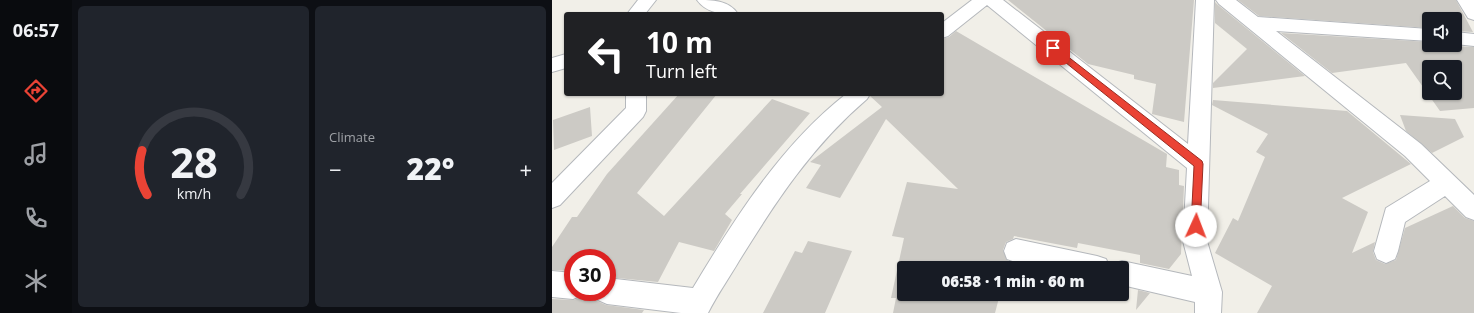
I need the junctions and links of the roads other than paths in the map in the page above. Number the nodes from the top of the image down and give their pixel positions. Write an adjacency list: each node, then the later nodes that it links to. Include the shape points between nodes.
1 (647, 0): 8 (street)
2 (706, 0): 9 (street)
3 (983, 0): 12 (street)
4 (992, 0): 20 (street)
5 (1205, 0): 20 (street)
6 (1225, 0): 11 (street)
7 (1466, 0): 10 (street)
8 (638, 12)
9 (726, 12)
10 (1474, 14)
11 (1254, 23): 13 (street); 21 (street, via 1413,150)
12 (944, 30)
13 (1422, 35)
14 (1462, 39): 15 (street)
15 (1474, 40)
16 (564, 62): 17 (street)
17 (552, 65)
18 (636, 96): 22 (street, via 636,111)
19 (847, 98): 32 (street, via 776,182)
20 (1198, 164): 31 (street, via 1195,241)
21 (1446, 182): 23 (street); 25 (street, via 1394,216)
22 (552, 198)
23 (1474, 210)
24 (1016, 251): 26 (street)
25 (1386, 252)
26 (1064, 261)
27 (1129, 275): 31 (street)
28 (552, 284): 29 (street)
29 (564, 285)
30 (616, 293): 32 (street)
31 (1208, 302)
32 (697, 308)

